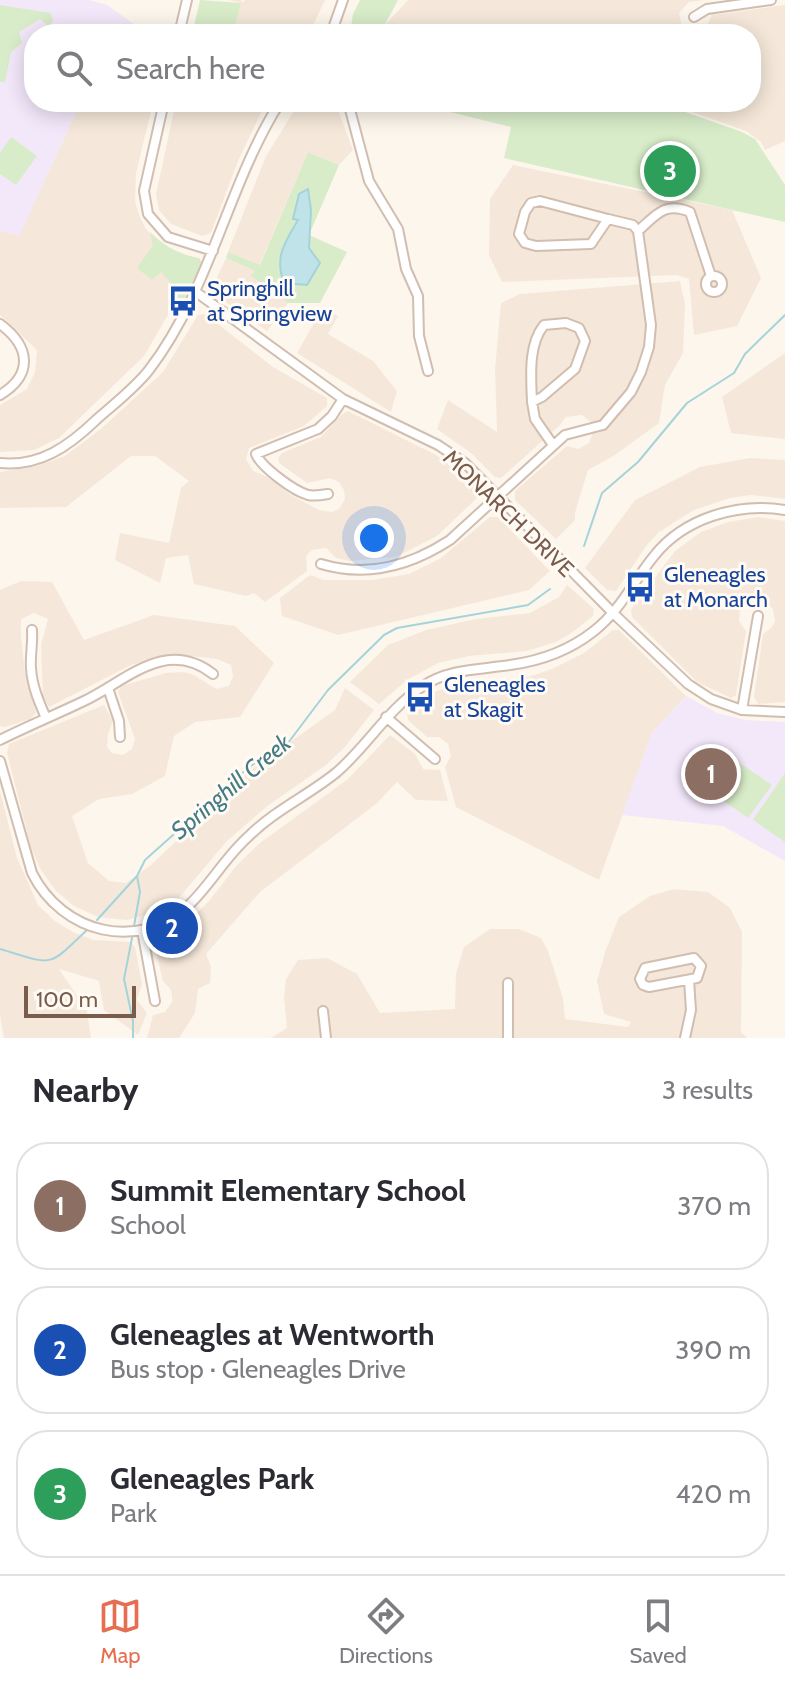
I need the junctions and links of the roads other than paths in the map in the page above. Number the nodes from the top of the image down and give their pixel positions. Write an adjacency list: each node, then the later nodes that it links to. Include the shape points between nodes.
1 (187, 0): 5 (street)
2 (343, 0): 6 (street)
3 (771, 0): 4 (street, via 707,9)
4 (694, 17)
5 (181, 24)
6 (335, 24)
7 (162, 112): 12 (street, via 144,191 148,214 168,237)
8 (274, 112): 12 (street)
9 (351, 112): 16 (street, via 369,181 398,229 418,296 419,336)
10 (608, 219): 10 (street, via 540,201 525,212 519,234 536,246 591,244); 11 (street)
11 (638, 231): 13 (street, via 662,210 677,206 690,212); 20 (street, via 651,325 641,372 603,425 565,435)
12 (213, 251): 14 (street)
13 (711, 276)
14 (196, 292): 18 (street, MONARCH DRIVE); 21 (street, via 147,372 86,430 40,459)
15 (0, 324): 17 (street, via 22,349 24,365 14,387)
16 (428, 371)
17 (0, 395)
18 (343, 399): 22 (street, via 318,429 256,454 289,485 308,495); 23 (street, MONARCH DRIVE, via 438,445 465,463)
19 (532, 402): 19 (street, via 536,335 544,325 579,328 585,341 575,369); 20 (street, via 535,419)
20 (553, 445): 23 (street)
21 (0, 463)
22 (328, 494)
23 (496, 496): 25 (street, via 450,540 401,565 341,570); 26 (street, MONARCH DRIVE)
24 (785, 510): 26 (street, via 745,508 709,516 680,531 655,554)
25 (321, 564)
26 (614, 614): 31 (street, MONARCH DRIVE, via 688,684); 33 (street, via 565,650 509,666 477,667 425,684)
27 (758, 616): 31 (street)
28 (32, 630): 34 (street, via 32,682)
29 (213, 674): 30 (street, via 199,663 170,660 145,665)
30 (108, 688): 34 (street); 35 (street)
31 (742, 710): 32 (street, MONARCH DRIVE)
32 (785, 712)
33 (386, 717): 37 (street); 39 (street, via 336,773 246,838 189,905)
34 (46, 718): 36 (street)
35 (120, 737)
36 (0, 740)
37 (435, 759)
38 (0, 761): 39 (street, via 32,873 46,897 87,926)
39 (142, 930): 42 (street)
40 (689, 980): 40 (street, via 649,987 640,979 645,968 694,958 701,972); 46 (street, via 691,1010)
41 (508, 983): 45 (street)
42 (155, 1001)
43 (323, 1011): 44 (street)
44 (326, 1038)
45 (508, 1038)
46 (685, 1038)

